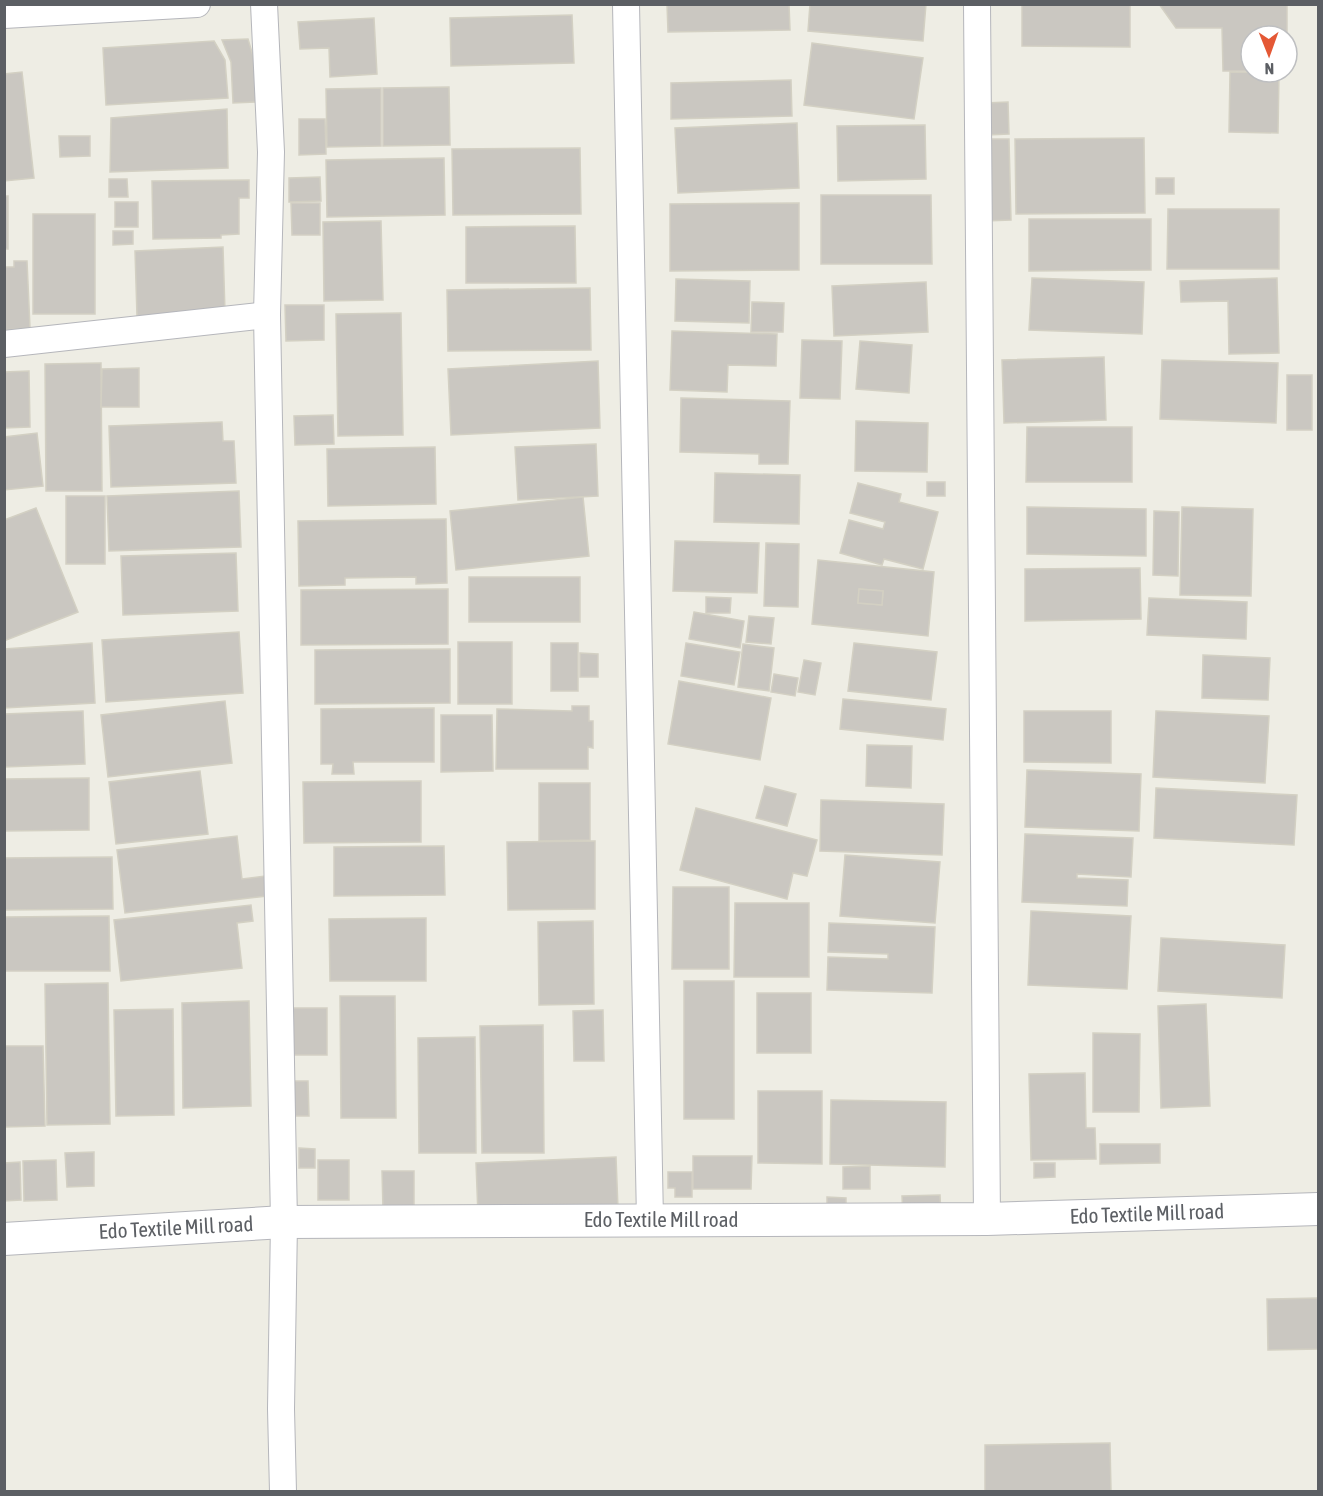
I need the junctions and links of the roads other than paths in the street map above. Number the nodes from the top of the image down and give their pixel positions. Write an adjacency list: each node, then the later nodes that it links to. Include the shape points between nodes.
1 (197, 4): 5 (street)
2 (264, 4): 6 (street, via 271,152)
3 (626, 4): 10 (street)
4 (977, 4): 9 (street)
5 (4, 15)
6 (267, 315): 7 (street); 11 (street)
7 (4, 344)
8 (1318, 1209): 9 (street, Edo Textile Mill road)
9 (987, 1219): 10 (street, Edo Textile Mill road)
10 (650, 1220): 11 (street, Edo Textile Mill road)
11 (284, 1222): 12 (street, Edo Textile Mill road); 13 (street)
12 (4, 1239)
13 (283, 1491)

